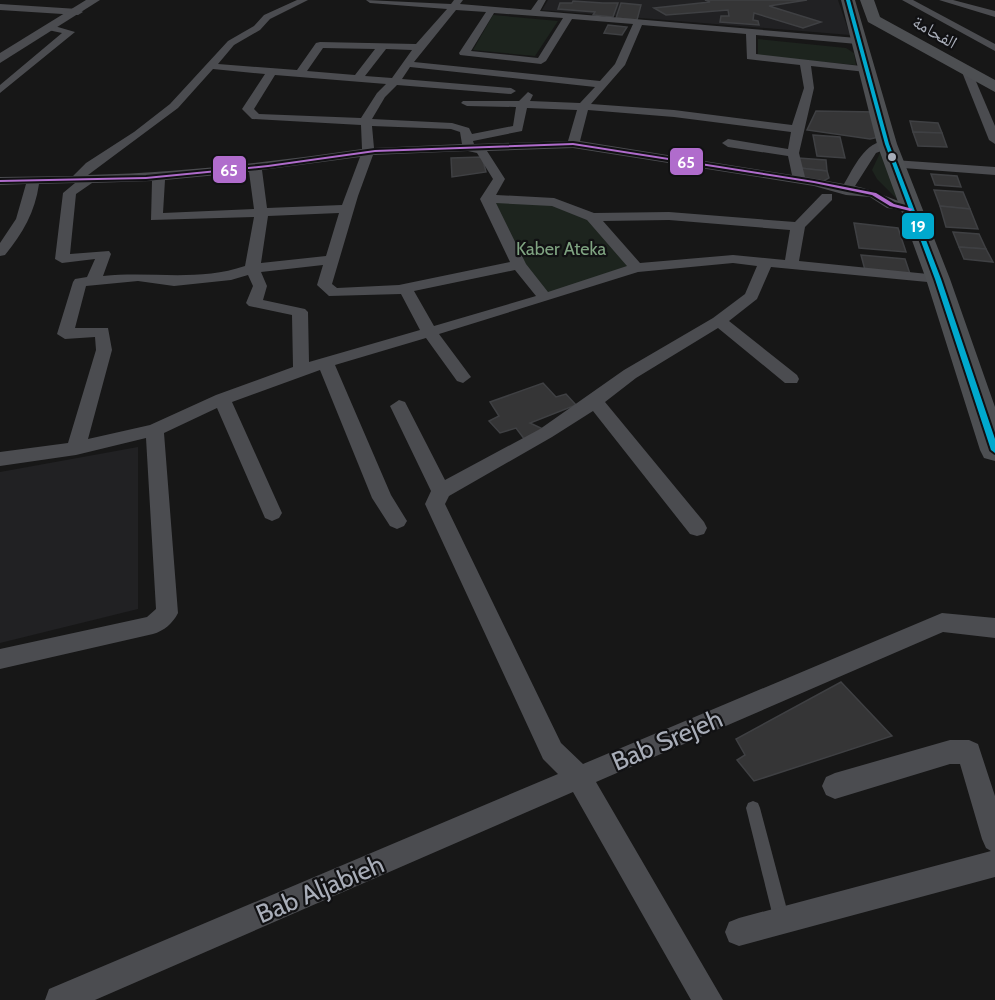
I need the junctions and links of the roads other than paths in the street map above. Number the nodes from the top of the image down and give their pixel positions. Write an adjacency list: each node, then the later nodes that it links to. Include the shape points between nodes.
1 (94, 0): 13 (street)
2 (304, 0): 28 (street, via 267,17 257,28 231,43)
3 (370, 0): 8 (street)
4 (542, 0): 14 (street)
5 (877, 0): 17 (main road)
6 (906, 0): 23 (street)
7 (943, 0): 11 (street)
8 (456, 3): 12 (street); 22 (street)
9 (995, 5): 11 (street)
10 (0, 7): 13 (street)
11 (972, 7): 15 (street)
12 (492, 9): 14 (street); 24 (street, via 464,53)
13 (78, 12): 19 (street)
14 (534, 13): 16 (street)
15 (995, 14)
16 (569, 16): 18 (street); 24 (street, via 541,62)
17 (858, 16): 20 (street); 29 (main road); 32 (main road, الفحامة, via 892,29)
18 (638, 22): 20 (street); 37 (street, via 620,65)
19 (51, 28): 25 (street); 40 (street, via 70,32)
20 (751, 32): 26 (street, via 751,57)
21 (383, 46): 22 (street); 33 (street, via 320,45); 35 (street)
22 (419, 47): 27 (street)
23 (995, 48)
24 (504, 57): 31 (street)
25 (0, 59)
26 (805, 63): 29 (street); 49 (street, via 808,88)
27 (406, 64): 31 (street); 36 (street)
28 (209, 66): 30 (street); 61 (street, via 174,106 90,166)
29 (866, 69): 56 (main road)
30 (271, 72): 33 (street); 48 (street, via 248,109 256,117)
31 (493, 72): 34 (street); 39 (street)
32 (967, 72): 38 (main road, الفحامة); 43 (street)
33 (300, 74): 35 (street)
34 (538, 77): 37 (street); 41 (street)
35 (357, 79): 36 (street)
36 (395, 81): 39 (street); 48 (street)
37 (601, 84): 46 (street)
38 (995, 87)
39 (475, 88): 41 (street)
40 (0, 90)
41 (530, 90): 45 (street)
42 (995, 98): 43 (main road)
43 (976, 99): 50 (street)
44 (467, 103): 45 (street)
45 (522, 104): 46 (street); 51 (street, via 518,129)
46 (584, 105): 47 (street); 53 (street)
47 (734, 119): 49 (street); 52 (street)
48 (366, 120): 51 (street, via 452,126 465,130); 54 (street)
49 (797, 129): 55 (street)
50 (995, 140)
51 (468, 143): 53 (street); 54 (street); 66 (street, via 481,150 499,179)
52 (728, 143): 55 (street); 57 (street)
53 (573, 144): 57 (street)
54 (368, 152): 58 (street); 68 (street)
55 (793, 153): 62 (street)
56 (891, 154): 59 (street); 65 (street, via 871,151); 67 (main road)
57 (723, 166): 62 (street)
58 (255, 167): 60 (street); 69 (street)
59 (995, 171)
60 (159, 177): 61 (street); 69 (street, via 156,217)
61 (82, 179): 64 (street); 80 (street, via 70,193 62,259 104,254)
62 (799, 179): 65 (street)
63 (0, 181): 64 (street)
64 (33, 181): 72 (street, via 30,206 20,228)
65 (836, 192): 67 (street); 67 (street, via 874,194); 71 (street)
66 (487, 199): 70 (street, via 554,202); 76 (street)
67 (901, 207): 79 (main road)
68 (347, 209): 69 (street); 73 (street)
69 (263, 213): 77 (street)
70 (592, 217): 71 (street, via 669,216); 78 (street)
71 (798, 226): 75 (street)
72 (0, 252)
73 (331, 260): 77 (street); 81 (street, via 324,285 334,293)
74 (766, 262): 75 (street); 78 (street, via 733,259); 83 (street, via 752,297)
75 (791, 264): 79 (street)
76 (519, 265): 81 (street); 82 (street)
77 (252, 268): 80 (street, via 231,276 174,282 138,276); 86 (street, via 260,286 254,303 300,312)
78 (636, 268): 82 (street)
79 (938, 279): 94 (main road)
80 (93, 281): 93 (street, via 80,282 65,334 102,331 104,350)
81 (405, 288): 84 (street)
82 (545, 298): 84 (street)
83 (719, 321): 88 (street); 90 (street, via 630,374)
84 (430, 333): 85 (street); 87 (street)
85 (326, 364): 86 (street); 98 (street, via 382,498)
86 (301, 370): 89 (street)
87 (464, 377)
88 (791, 379)
89 (222, 399): 92 (street); 97 (street)
90 (596, 401): 96 (street); 99 (street)
91 (399, 406): 96 (street)
92 (155, 430): 93 (street); 101 (street, via 167,613 153,625)
93 (76, 448): 95 (street)
94 (995, 450)
95 (0, 459)
96 (441, 491): 102 (street, via 435,504 552,752)
97 (272, 513)
98 (397, 521)
99 (697, 528)
100 (995, 628): 102 (street, Bab Srejeh, via 942,622)
101 (0, 659)
102 (579, 778): 109 (street, Bab Aljabieh); 110 (street)
103 (835, 786): 105 (street, via 950,752 969,752)
104 (753, 808): 107 (lane)
105 (995, 839)
106 (995, 863): 107 (street)
107 (782, 921): 108 (street)
108 (739, 932)
109 (60, 1000)
110 (708, 1000)

